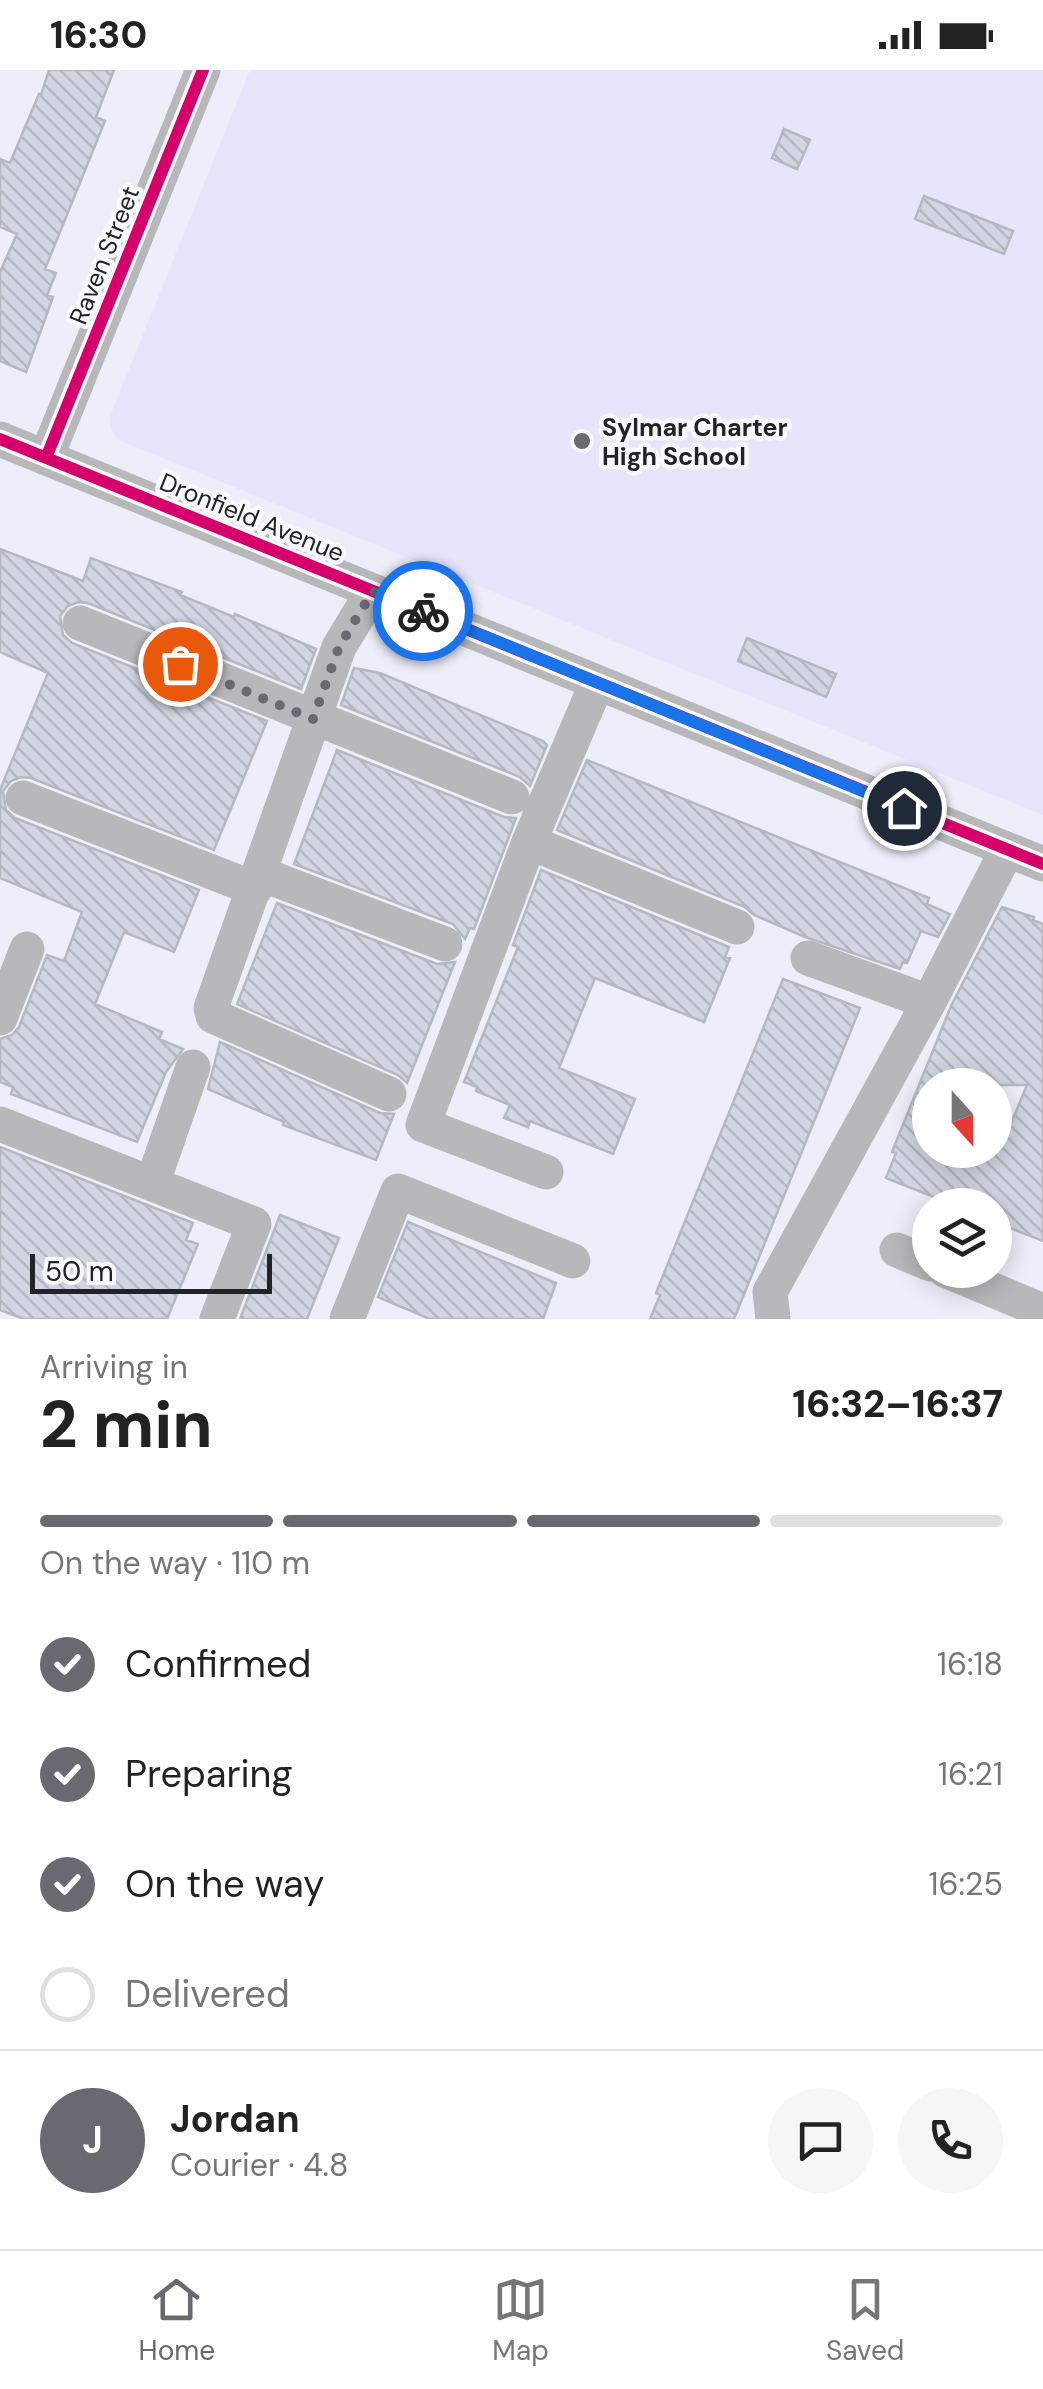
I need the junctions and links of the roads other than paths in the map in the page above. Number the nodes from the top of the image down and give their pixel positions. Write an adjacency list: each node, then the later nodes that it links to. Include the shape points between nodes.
1 (203, 70): 3 (street, Raven Street)
2 (0, 439): 3 (street, Dronfield Avenue)
3 (46, 458): 4 (street, Dronfield Avenue)
4 (373, 591): 6 (street, Dronfield Avenue); 7 (street, via 339,647)
5 (80, 624): 7 (street)
6 (597, 682): 10 (street); 11 (street, Dronfield Avenue)
7 (313, 719): 8 (street); 13 (street)
8 (512, 797)
9 (23, 798): 13 (street)
10 (529, 842): 14 (street); 23 (street, via 424,1125)
11 (1007, 850): 12 (street, Dronfield Avenue); 18 (street)
12 (1043, 864)
13 (258, 882): 15 (street); 21 (street, via 213,1016)
14 (737, 927)
15 (445, 944)
16 (27, 949): 19 (street)
17 (808, 958): 18 (street)
18 (929, 1002): 32 (street, via 770,1292)
19 (0, 1018)
20 (193, 1068): 24 (street)
21 (390, 1094)
22 (0, 1124): 24 (street)
23 (546, 1172)
24 (152, 1184): 30 (street, via 254,1224)
25 (897, 1250): 26 (street)
26 (912, 1256)
27 (573, 1261): 31 (street, via 398,1190)
28 (989, 1288): 29 (street)
29 (1043, 1310)
30 (217, 1319)
31 (347, 1319)
32 (773, 1319)

